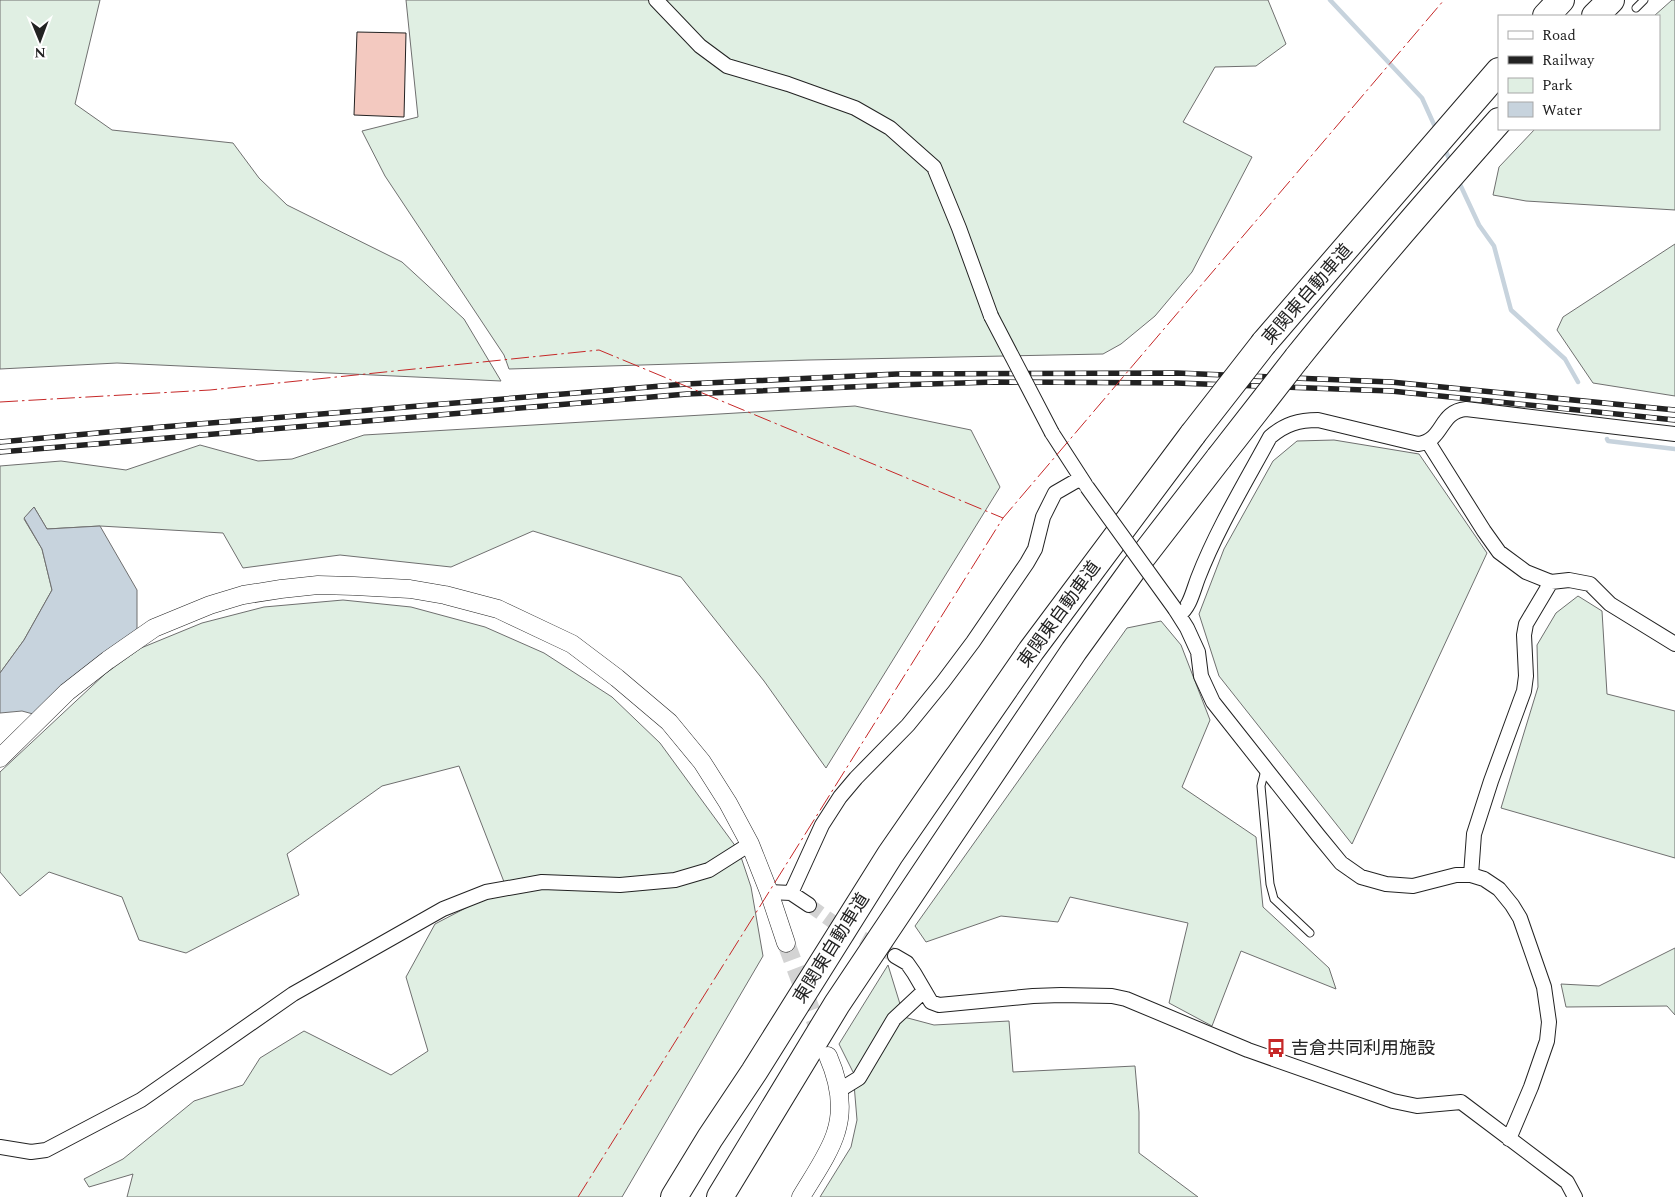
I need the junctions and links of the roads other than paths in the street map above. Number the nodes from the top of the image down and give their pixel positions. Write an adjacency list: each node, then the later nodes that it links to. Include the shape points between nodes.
1 (656, 0): 12 (street, bridge, via 700,46 727,66 855,108 890,128 934,167 991,316 1052,433)
2 (1560, 0): 6 (highway)
3 (1610, 0): 7 (highway)
4 (1644, 0): 5 (lane)
5 (1636, 8)
6 (1547, 15)
7 (1596, 15)
8 (1498, 72): 32 (highway, 東関東自動車道, bridge, via 1264,343 1031,651 890,855)
9 (1498, 122): 33 (highway, 東関東自動車道, bridge, via 1351,291 1134,568 832,1012)
10 (1675, 434): 11 (street, via 1466,409 1449,415)
11 (1428, 442): 13 (street, via 1499,552 1526,572); 14 (street, via 1418,444 1318,420 1304,420 1280,428 1270,437 1238,496 1186,609)
12 (1084, 482): 14 (street, bridge); 21 (street, via 1055,494 1027,563 943,682 908,725 840,797 822,825)
13 (1551, 582): 15 (street, via 1569,580 1590,584 1610,604); 19 (street, via 1526,624 1524,691 1474,834)
14 (1177, 612): 17 (street, via 1198,652 1201,676 1213,702)
15 (1675, 644)
16 (0, 758): 18 (street, via 68,692 108,660 154,628 184,615 244,595 281,588 318,585 410,589 498,609 572,644 669,722 702,762)
17 (1265, 769): 19 (street, via 1341,863 1361,877 1386,884 1413,886 1456,875); 23 (lane, via 1261,786 1274,899)
18 (750, 844): 20 (street); 30 (street, via 709,870 675,880 620,885 542,882 486,892 443,909 293,994 141,1100 46,1150 31,1152)
19 (1471, 875): 29 (street, via 1484,878 1512,904 1544,987 1549,1022 1547,1041)
20 (769, 892): 21 (street); 24 (street)
21 (791, 894): 22 (street)
22 (809, 905)
23 (1310, 932)
24 (786, 943)
25 (895, 956): 26 (street, via 907,963)
26 (924, 991): 28 (street, via 894,1019 859,1078); 29 (street, via 931,1002 939,1006 1033,996 1112,996 1126,999 1248,1050 1393,1101 1417,1106 1461,1102)
27 (828, 1056): 28 (street)
28 (838, 1091): 34 (street, via 840,1110 836,1132)
29 (1510, 1140): 31 (street, via 1566,1182)
30 (0, 1146)
31 (1570, 1195)
32 (674, 1197)
33 (720, 1197)
34 (800, 1197)

